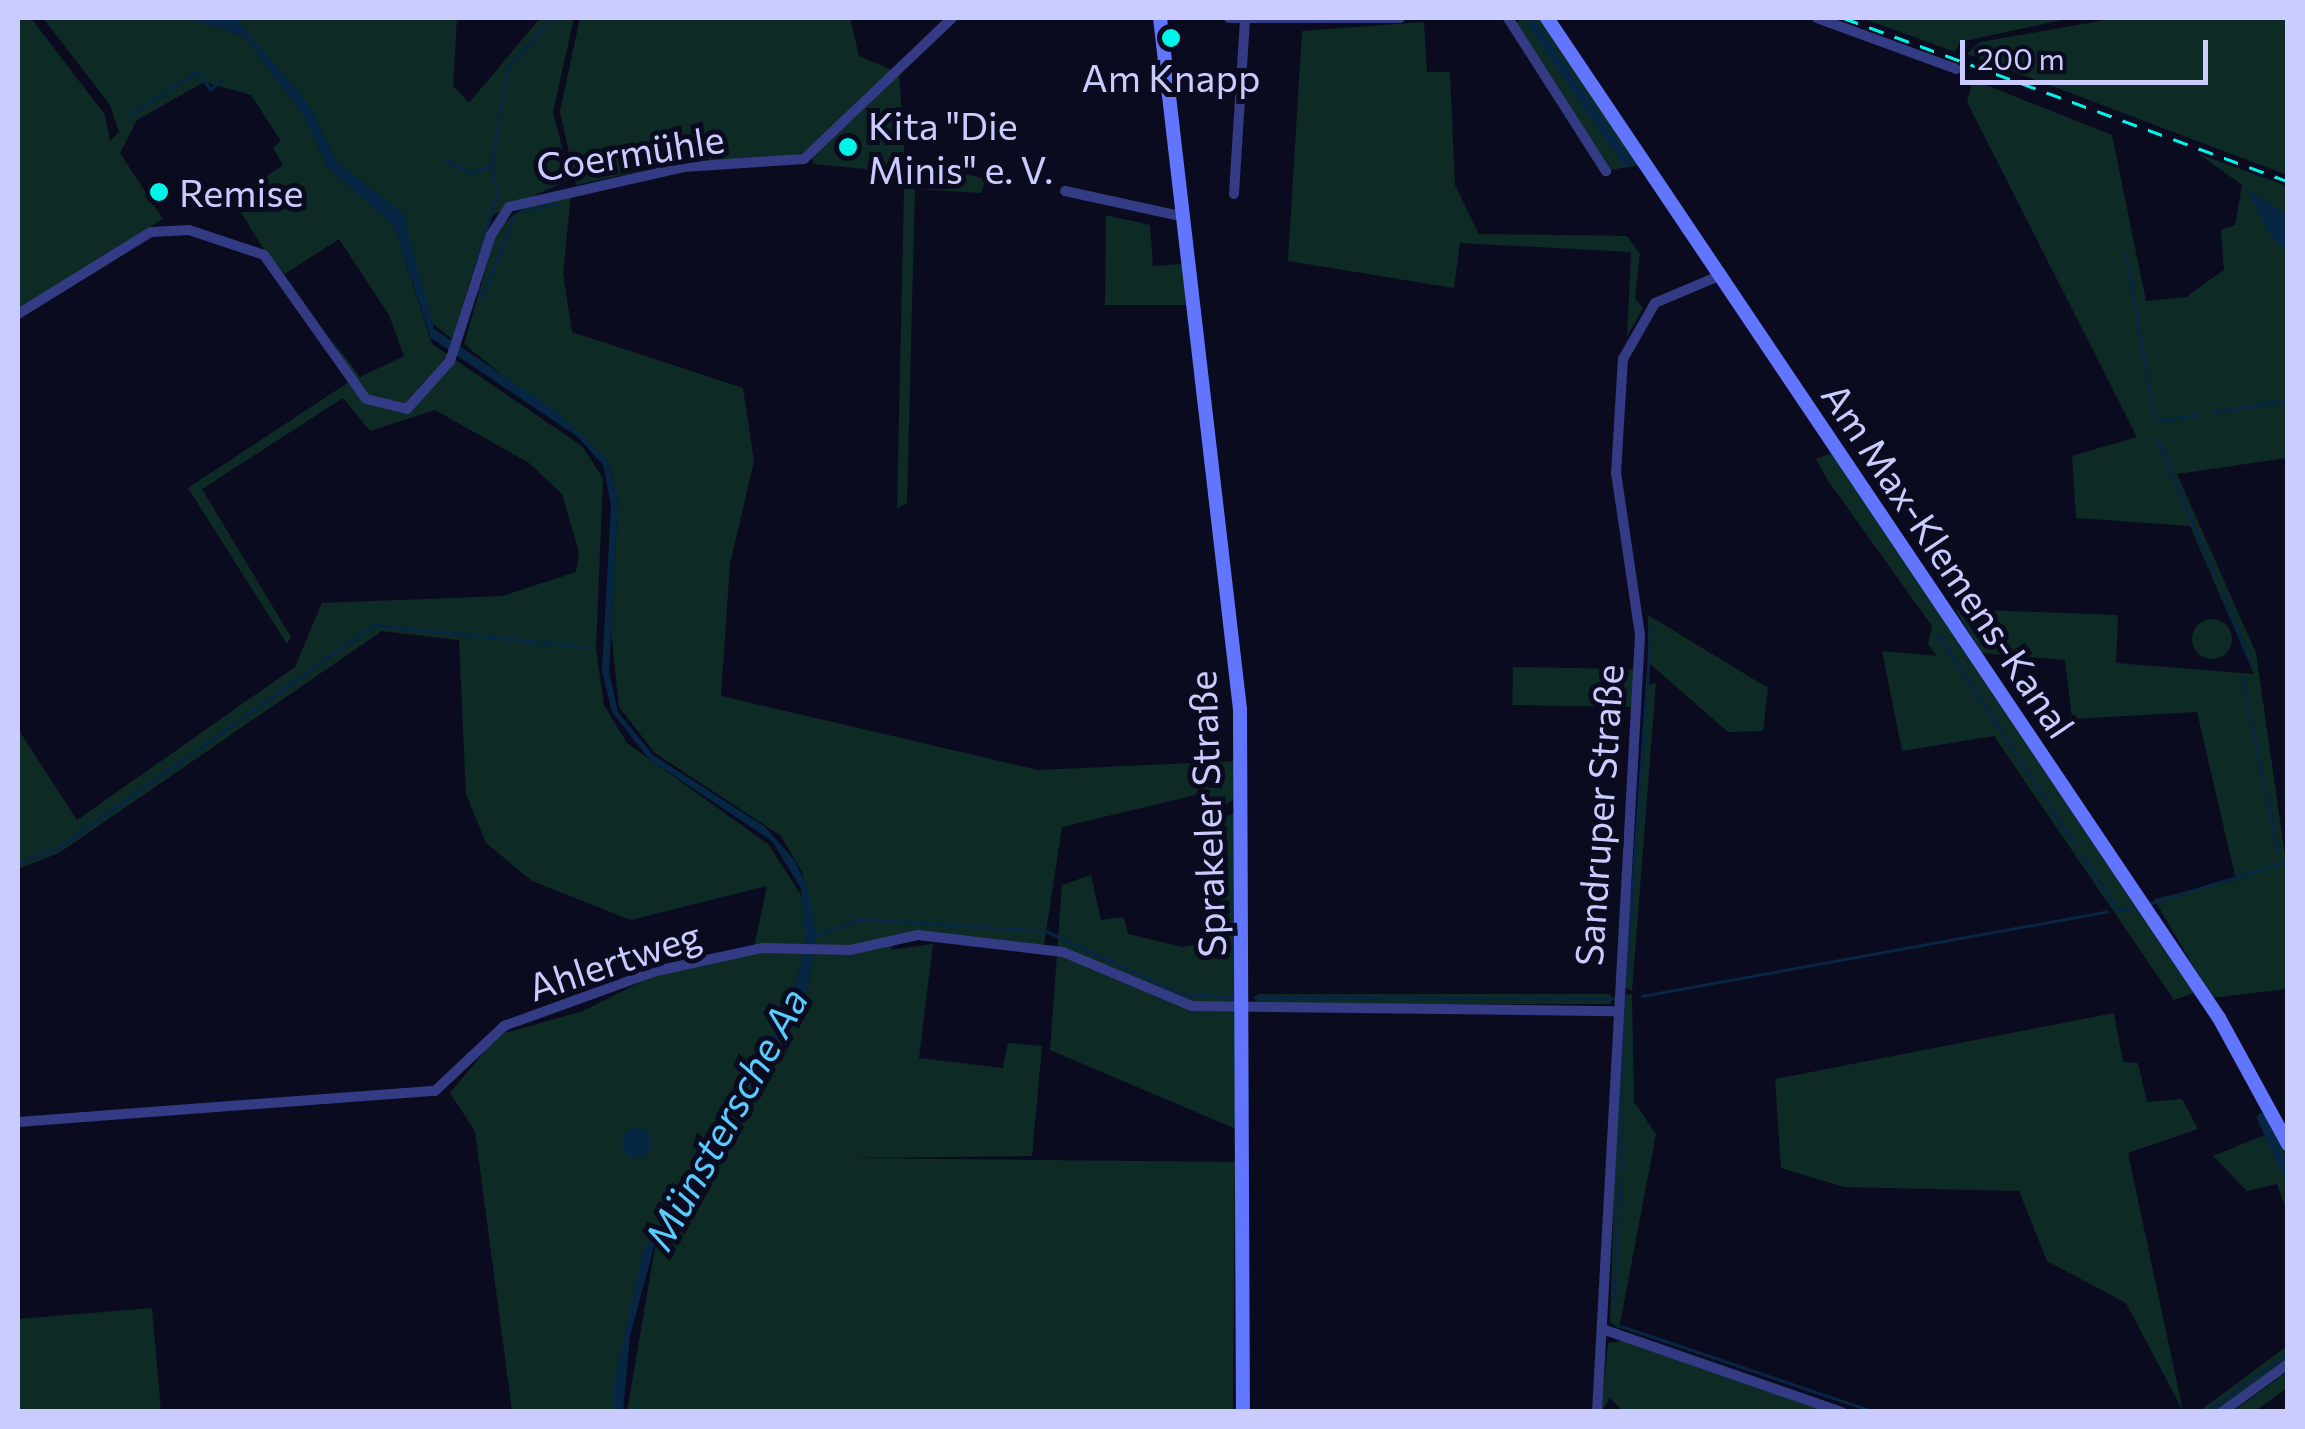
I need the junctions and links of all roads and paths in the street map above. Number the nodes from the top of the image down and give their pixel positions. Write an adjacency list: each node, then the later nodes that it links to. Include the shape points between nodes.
1 (952, 18): 15 (street, Coermühle, via 804,159 683,167 526,199 498,218 460,338 422,400 378,408 264,254 175,227 151,232)
2 (1160, 18): 13 (main road, Sprakeler Straße)
3 (1229, 18): 8 (street)
4 (1400, 18): 8 (street)
5 (1508, 18): 10 (street)
6 (1548, 18): 14 (main road, Am Max-Klemens-Kanal)
7 (1817, 18): 9 (street)
8 (1244, 21): 12 (street)
9 (1956, 69)
10 (1606, 171)
11 (1065, 192): 13 (street)
12 (1234, 194)
13 (1184, 217): 17 (main road, Sprakeler Straße, via 1240,709)
14 (1719, 276): 16 (street, Sandruper Straße, via 1655,303 1623,359 1618,492 1641,615); 19 (main road, Am Max-Klemens-Kanal, via 2222,1023)
15 (18, 314)
16 (1615, 1002): 17 (street, Ahlertweg); 20 (street, Sandruper Straße)
17 (1244, 1008): 18 (street, Ahlertweg, via 1171,1001 1056,950 918,935 656,971 510,1024 435,1091); 22 (main road, Sprakeler Straße)
18 (18, 1122)
19 (2288, 1144)
20 (1605, 1330): 23 (street, Sandruper Straße); 24 (street)
21 (2288, 1364): 25 (street)
22 (1243, 1412)
23 (1596, 1412)
24 (1842, 1412)
25 (2222, 1412)

